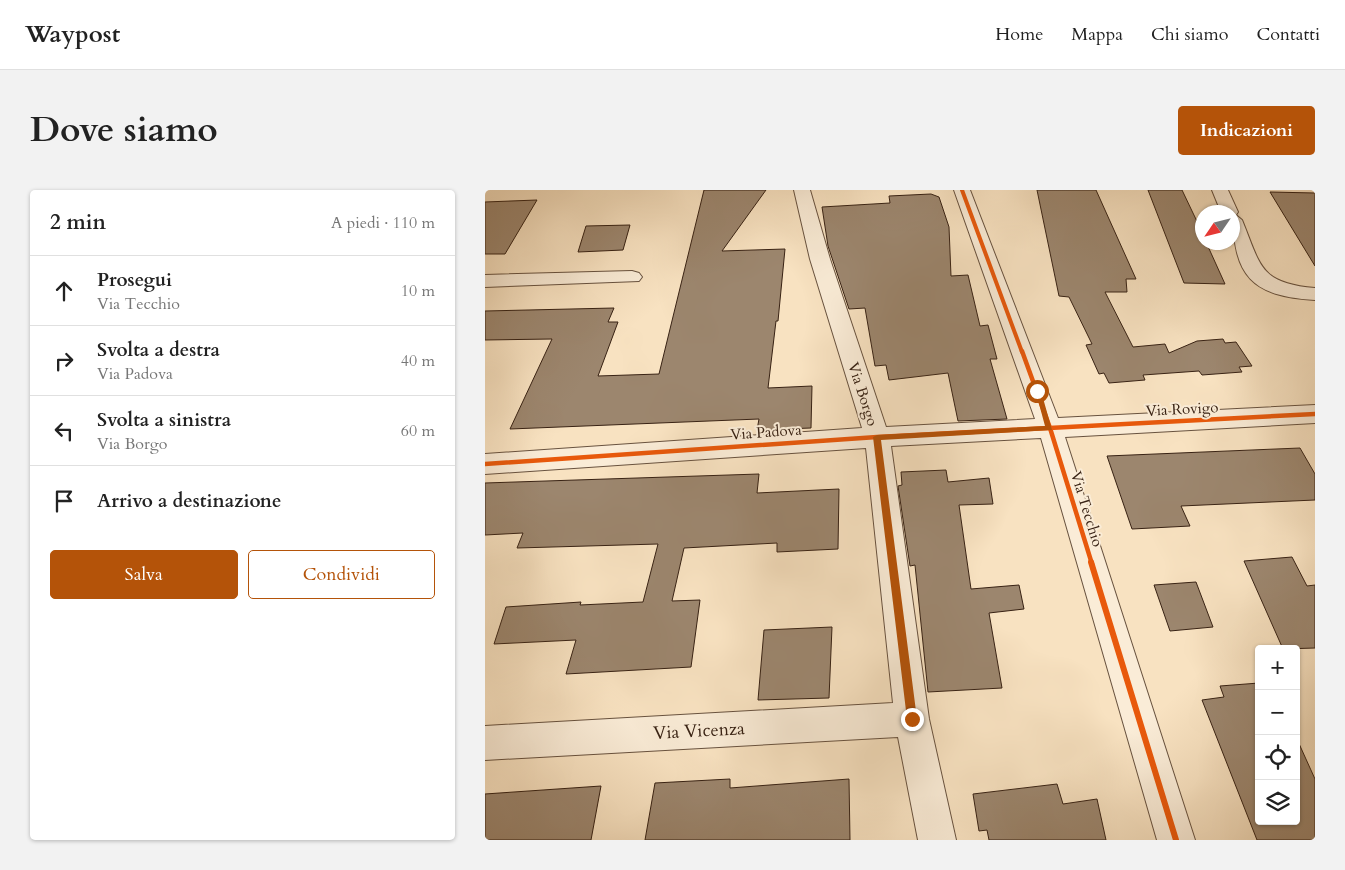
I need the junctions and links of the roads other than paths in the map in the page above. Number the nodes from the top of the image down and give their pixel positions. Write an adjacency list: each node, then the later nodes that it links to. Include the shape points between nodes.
1 (802, 190): 11 (street, Via Borgo, via 820,259)
2 (962, 190): 10 (street, Via Tecchio)
3 (1220, 190): 4 (street)
4 (1226, 205)
5 (1240, 237): 8 (street, via 1255,274 1268,287 1287,293)
6 (632, 277): 7 (street)
7 (485, 281)
8 (1315, 294)
9 (1315, 414): 10 (street, Via Rovigo)
10 (1050, 428): 11 (street, Via Padova); 16 (street, Via Tecchio)
11 (877, 437): 12 (street, Via Padova); 13 (street, Via Borgo)
12 (485, 464)
13 (912, 719): 14 (street, Via Vicenza); 15 (street, Via Borgo)
14 (485, 743)
15 (937, 840)
16 (1176, 840)

